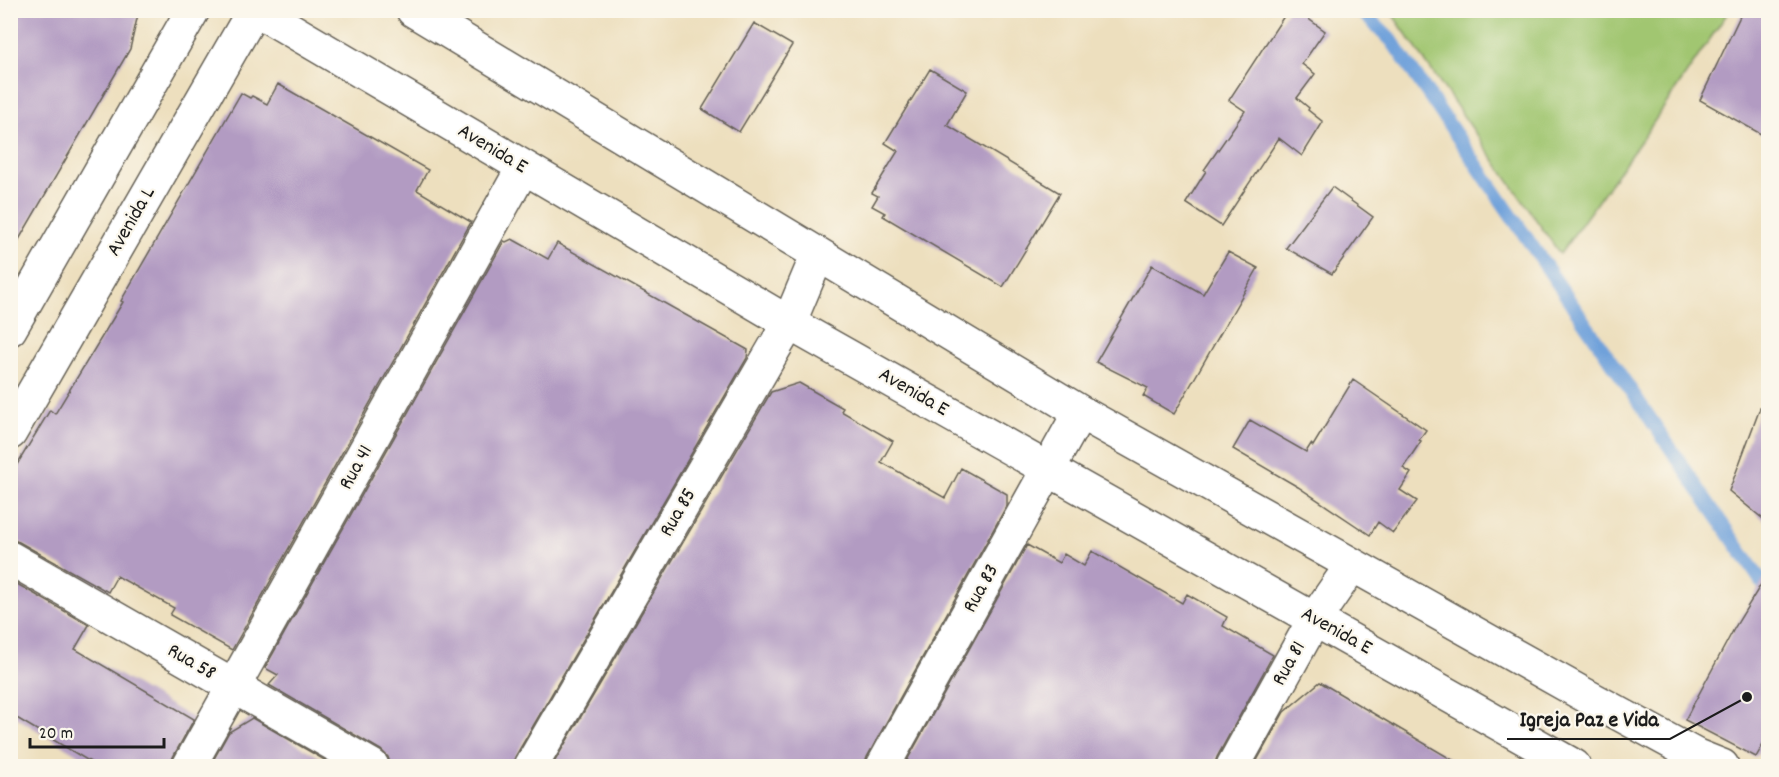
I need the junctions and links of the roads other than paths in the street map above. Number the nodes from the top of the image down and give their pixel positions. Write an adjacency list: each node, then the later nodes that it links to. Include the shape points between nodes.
1 (193, 10): 7 (street)
2 (255, 10): 4 (street, Avenida E); 9 (street, Avenida L)
3 (413, 10): 5 (street)
4 (523, 168): 6 (street, Avenida E); 14 (street, Rua 41)
5 (818, 254): 6 (street, Rua 85); 8 (street)
6 (789, 323): 10 (street, Avenida E); 17 (street, Rua 85)
7 (10, 329)
8 (1080, 412): 10 (street, Rua 83); 12 (street)
9 (10, 434)
10 (1048, 470): 13 (street, Avenida E); 18 (street, Rua 83)
11 (10, 558): 14 (street, Rua 58)
12 (1352, 565): 13 (street, Rua 81); 21 (street, via 1590,698)
13 (1314, 620): 19 (street, Rua 81); 20 (street, Avenida E)
14 (234, 688): 15 (street, Rua 41); 16 (street, Rua 58)
15 (189, 766)
16 (372, 766)
17 (531, 766)
18 (883, 766)
19 (1233, 766)
20 (1574, 766)
21 (1722, 766)

